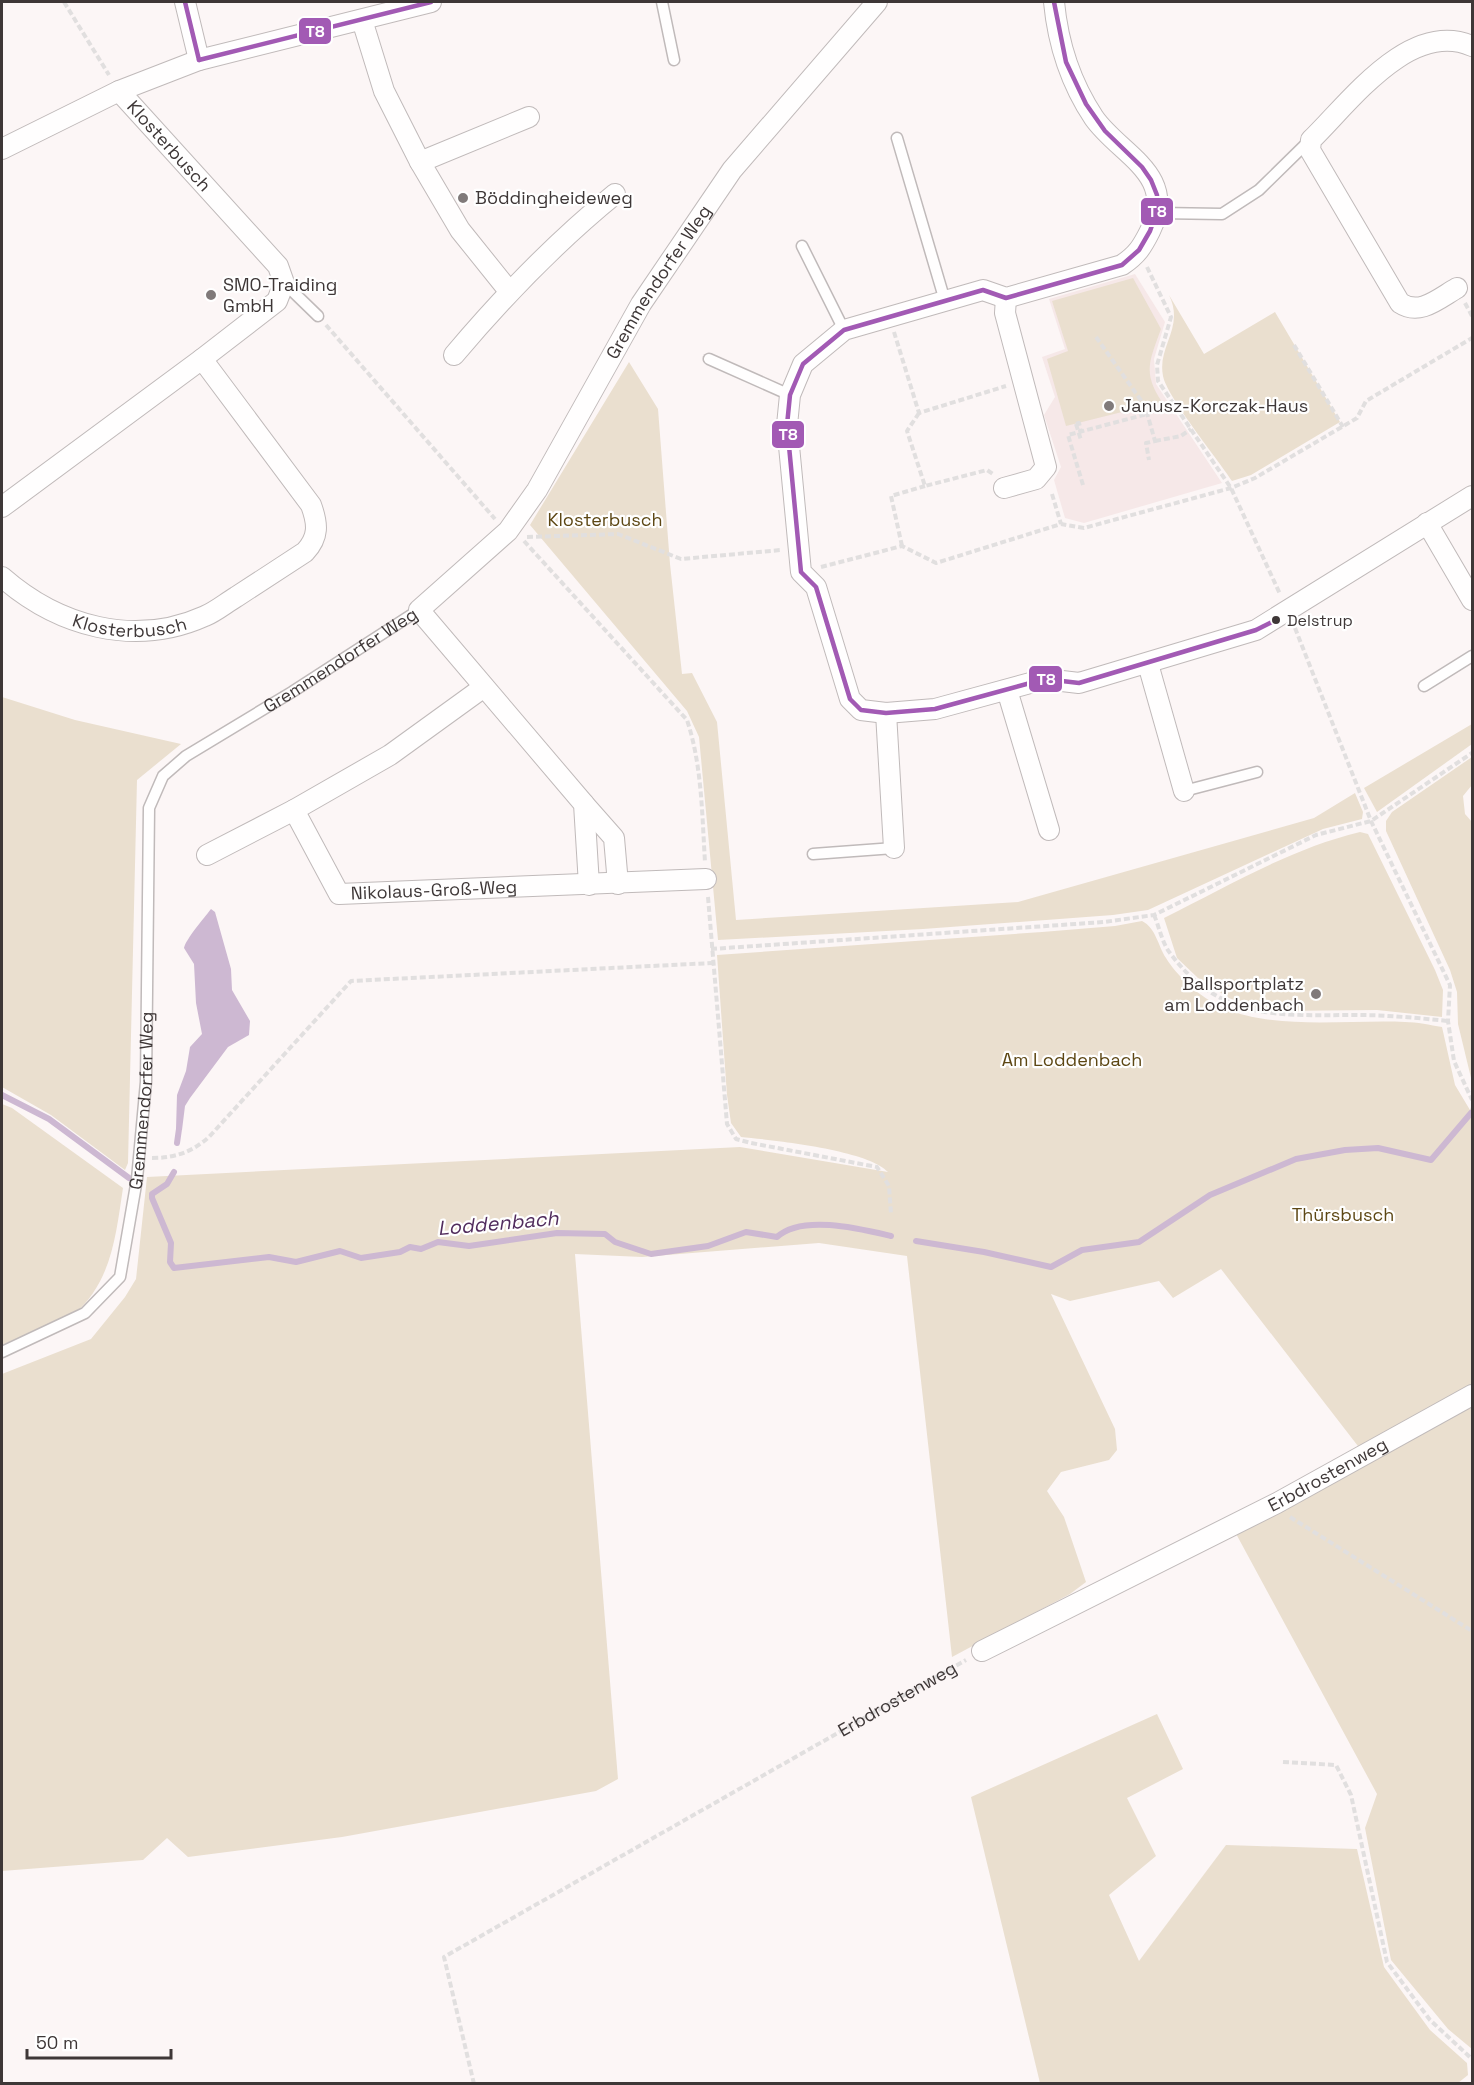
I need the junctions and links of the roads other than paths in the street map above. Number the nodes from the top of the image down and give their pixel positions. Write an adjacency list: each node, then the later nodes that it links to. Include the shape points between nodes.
1 (185, 2): 8 (street)
2 (431, 2): 6 (street)
3 (662, 2): 9 (lane)
4 (878, 2): 36 (street, Gremmendorfer Weg, via 732,170 641,304 537,489 508,531)
5 (1054, 2): 17 (street, via 1071,78 1095,120 1146,170 1156,192)
6 (363, 20): 8 (street); 15 (street, via 384,91)
7 (1473, 45): 13 (street, via 1443,41 1421,44 1394,58)
8 (199, 60): 10 (street)
9 (674, 60)
10 (119, 91): 14 (street); 19 (street, Klosterbusch, via 278,266)
11 (529, 117): 15 (street)
12 (897, 138): 23 (lane)
13 (1311, 140): 17 (lane, via 1259,190 1222,214); 20 (street, via 1314,160 1400,303 1409,309 1420,309)
14 (2, 149)
15 (420, 162): 21 (street, via 460,230)
16 (615, 194): 21 (street)
17 (1159, 213): 22 (street, via 1139,254 1122,265)
18 (802, 246): 25 (lane)
19 (284, 283): 24 (lane, Klosterbusch); 27 (street, via 277,301)
20 (1456, 288)
21 (508, 291): 26 (street)
22 (1006, 298): 23 (street, via 983,290); 30 (street, via 1005,314 1046,467 1036,479)
23 (945, 301): 25 (street)
24 (318, 316)
25 (844, 330): 29 (street, via 803,364)
26 (454, 355)
27 (202, 359): 32 (street); 34 (street, Klosterbusch, via 311,505 317,526 314,544 205,616 156,632 80,624 18,592)
28 (709, 359): 29 (lane)
29 (790, 395): 42 (street, via 787,425 801,572 816,587 850,699 861,710)
30 (1004, 488)
31 (1473, 496): 33 (street)
32 (2, 507)
33 (1427, 523): 35 (street); 38 (street, via 1256,630)
34 (2, 577)
35 (1473, 600)
36 (419, 610): 39 (street); 54 (lane, Gremmendorfer Weg, via 186,756 163,776 149,808 146,1082 120,1277 85,1313)
37 (1473, 656): 40 (lane)
38 (1148, 664): 41 (street, via 1079,683 1045,679); 44 (street)
39 (484, 687): 45 (street); 46 (street, via 390,755)
40 (1424, 687)
41 (1007, 690): 42 (street, via 935,709); 47 (street)
42 (886, 713): 48 (street)
43 (1257, 772): 44 (lane)
44 (1184, 791)
45 (584, 804): 52 (street, via 614,838); 53 (street)
46 (294, 810): 50 (street); 53 (street, Nikolaus-Groß-Weg, via 339,894)
47 (1049, 830)
48 (894, 848): 49 (lane)
49 (813, 854)
50 (207, 855)
51 (706, 879): 52 (street, Nikolaus-Groß-Weg)
52 (618, 884): 53 (street, Nikolaus-Groß-Weg)
53 (589, 885)
54 (2, 1352)
55 (1473, 1395): 56 (street, Erbdrostenweg, via 1277,1503)
56 (982, 1651)

